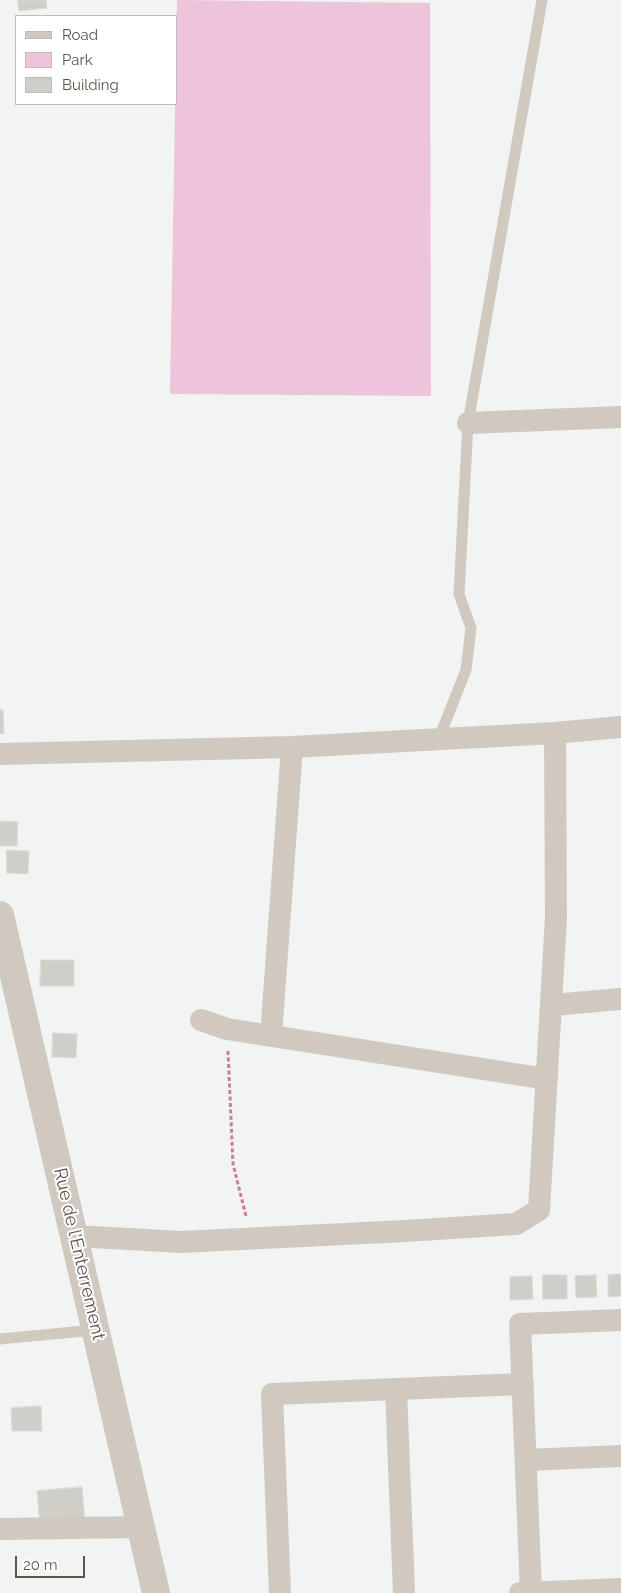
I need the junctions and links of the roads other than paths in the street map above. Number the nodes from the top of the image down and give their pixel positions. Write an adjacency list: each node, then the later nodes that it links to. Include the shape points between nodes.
1 (542, 0): 3 (lane)
2 (621, 417): 3 (street)
3 (468, 422): 6 (lane, via 459,594 471,628 466,670)
4 (621, 727): 5 (street)
5 (555, 733): 6 (street); 11 (street, via 556,917)
6 (439, 738): 7 (street)
7 (292, 747): 8 (street); 13 (street)
8 (0, 754)
9 (0, 915): 15 (street, Rue de l'Enterrement)
10 (621, 999): 11 (street)
11 (552, 1005): 14 (street)
12 (201, 1020): 13 (street, via 227,1029)
13 (271, 1036): 14 (street)
14 (548, 1079): 15 (street, via 539,1210 516,1224 181,1242)
15 (75, 1236): 17 (street, Rue de l'Enterrement)
16 (621, 1320): 19 (street, via 520,1324)
17 (96, 1330): 18 (lane); 23 (street, Rue de l'Enterrement)
18 (0, 1339)
19 (523, 1384): 20 (street); 22 (street)
20 (396, 1389): 28 (street, via 272,1394); 29 (street)
21 (621, 1456): 22 (street)
22 (526, 1460): 26 (street)
23 (142, 1527): 24 (street); 27 (street, Rue de l'Enterrement)
24 (0, 1529)
25 (613, 1590): 26 (street)
26 (531, 1592): 30 (street)
27 (156, 1593)
28 (280, 1593)
29 (404, 1593)
30 (520, 1593)

